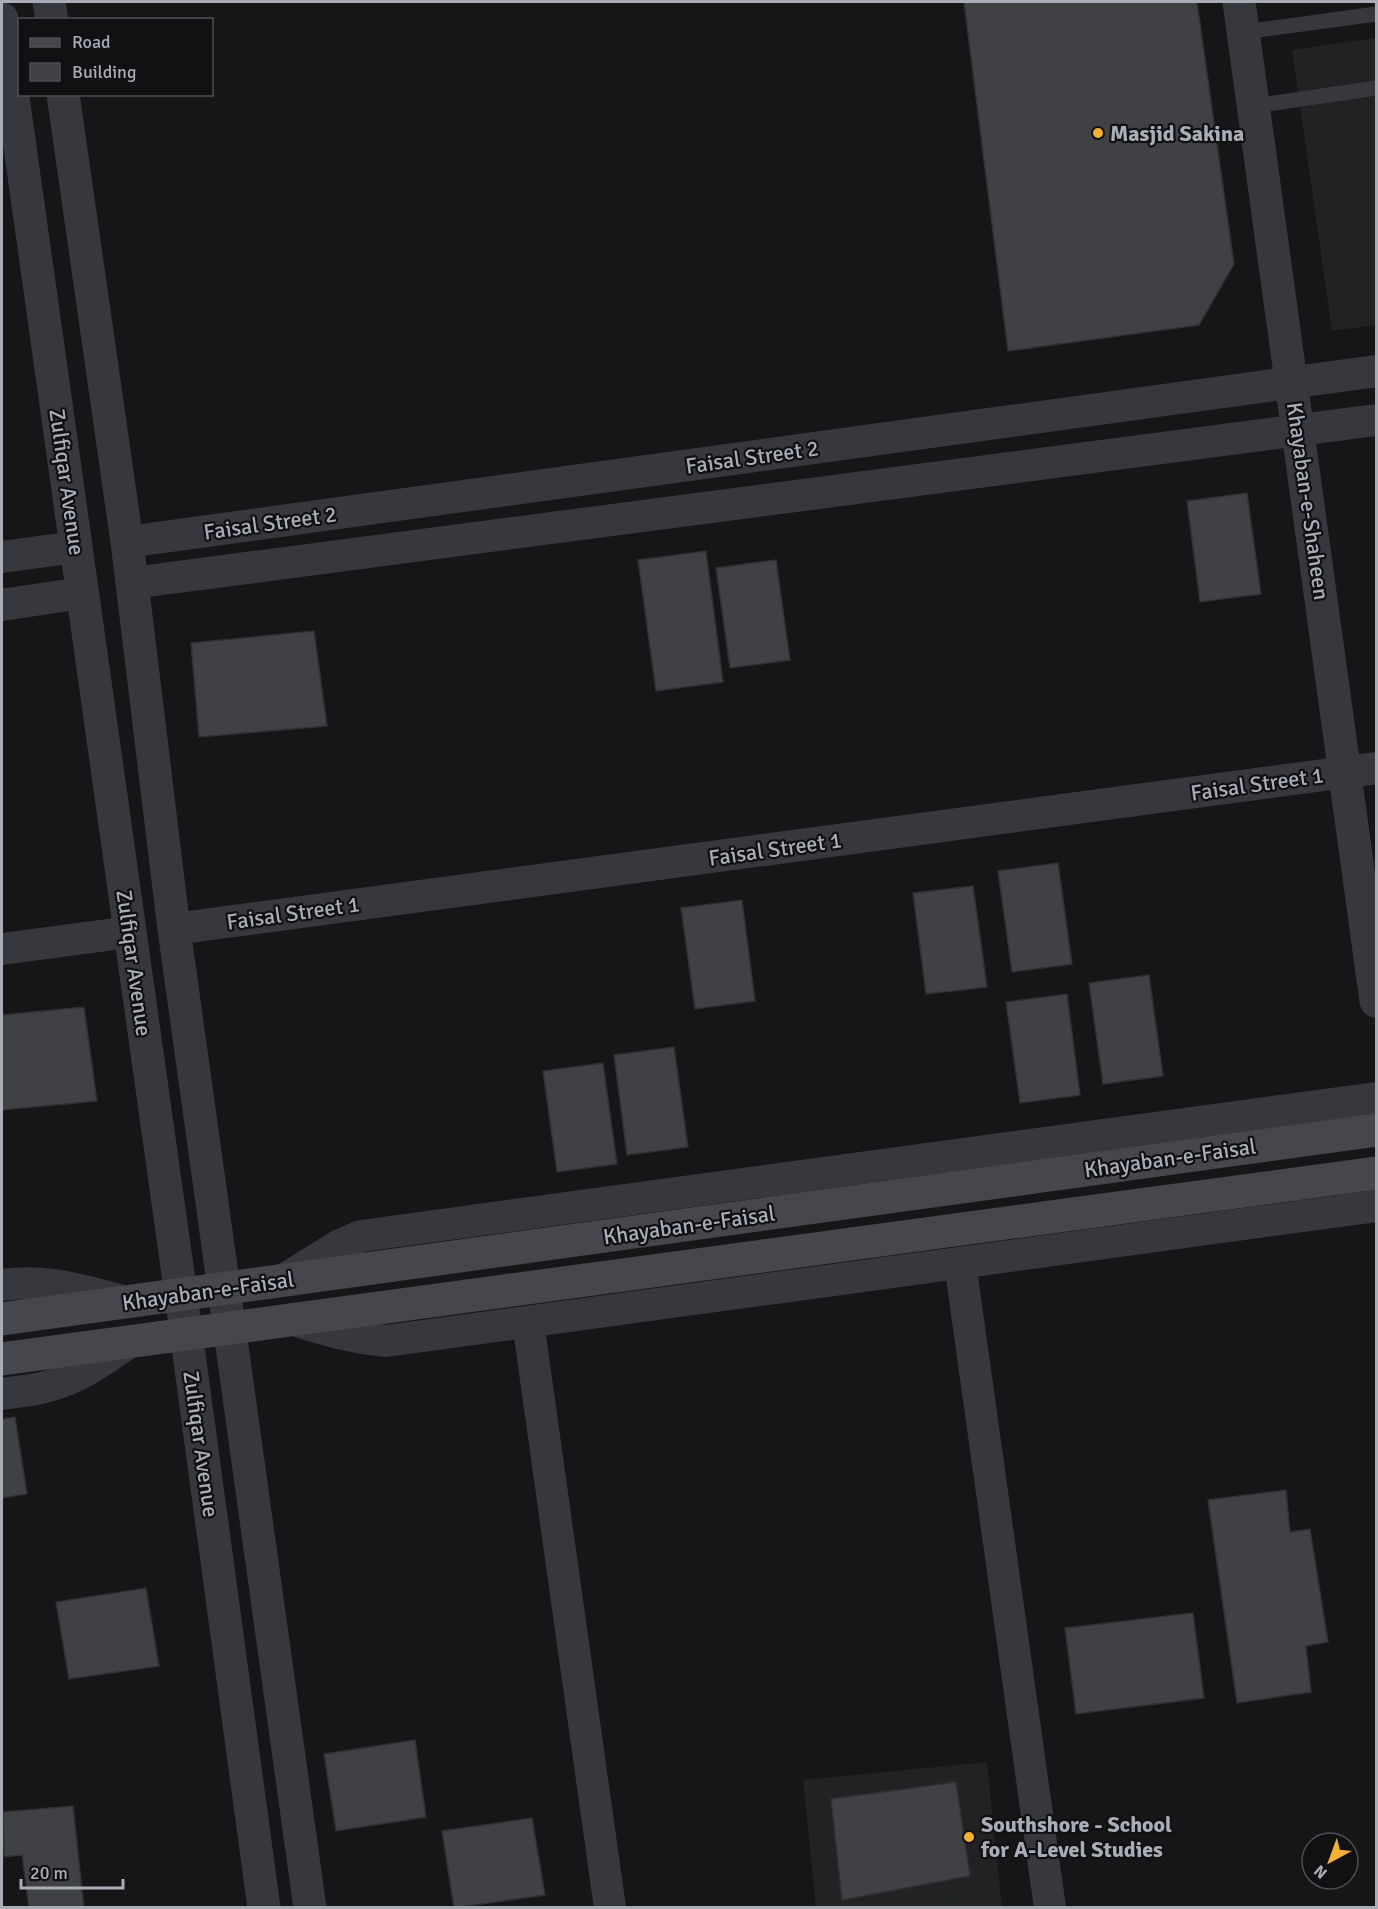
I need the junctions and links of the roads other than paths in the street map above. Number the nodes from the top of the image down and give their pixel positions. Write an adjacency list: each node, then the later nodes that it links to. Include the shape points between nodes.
1 (49, 2): 4 (street)
2 (1377, 14): 3 (lane)
3 (1241, 17): 8 (street, Khayaban-e-Shaheen)
4 (52, 18)
5 (2, 19): 14 (street, Zulfiqar Avenue)
6 (1377, 88): 8 (lane)
7 (63, 96): 13 (street, Zulfiqar Avenue)
8 (1254, 106): 10 (street, Khayaban-e-Shaheen)
9 (1377, 371): 10 (street, Faisal Street 2)
10 (1293, 382): 12 (street, Khayaban-e-Shaheen); 13 (street, Faisal Street 2)
11 (1377, 420): 12 (street, Faisal Street 2)
12 (1299, 431): 16 (street, Faisal Street 2); 20 (street, Khayaban-e-Shaheen)
13 (127, 542): 16 (street, Zulfiqar Avenue)
14 (76, 547): 15 (street); 17 (street, Zulfiqar Avenue)
15 (2, 557)
16 (132, 583): 21 (street, Zulfiqar Avenue)
17 (82, 593): 18 (street); 22 (street, Zulfiqar Avenue)
18 (2, 605)
19 (1377, 768): 20 (street, Faisal Street 1)
20 (1344, 772): 21 (street, Faisal Street 1); 24 (street, Khayaban-e-Shaheen)
21 (174, 929): 32 (street, Zulfiqar Avenue)
22 (130, 932): 23 (street); 33 (street, Zulfiqar Avenue)
23 (2, 950)
24 (1377, 1001)
25 (1377, 1098): 30 (street, via 361,1236)
26 (1377, 1130): 30 (main road, Khayaban-e-Faisal)
27 (1377, 1173): 36 (main road, Khayaban-e-Faisal)
28 (1377, 1206): 29 (street)
29 (960, 1263): 37 (street); 46 (street)
30 (283, 1280): 32 (main road, Khayaban-e-Faisal)
31 (2, 1285): 34 (street, via 56,1286)
32 (223, 1289): 33 (main road, Khayaban-e-Faisal); 38 (street, Zulfiqar Avenue)
33 (181, 1295): 34 (main road, Khayaban-e-Faisal); 39 (street, Zulfiqar Avenue)
34 (125, 1302): 35 (main road, Khayaban-e-Faisal)
35 (2, 1319)
36 (292, 1319): 37 (street, via 329,1332 386,1341); 38 (main road, Khayaban-e-Faisal)
37 (528, 1322): 45 (street)
38 (229, 1328): 39 (main road, Khayaban-e-Faisal); 44 (street, Zulfiqar Avenue)
39 (186, 1333): 40 (main road, Khayaban-e-Faisal); 43 (street, Zulfiqar Avenue)
40 (131, 1341): 41 (main road, Khayaban-e-Faisal); 42 (street, via 66,1380)
41 (2, 1359)
42 (2, 1394)
43 (264, 1908)
44 (310, 1908)
45 (610, 1908)
46 (1050, 1908)

